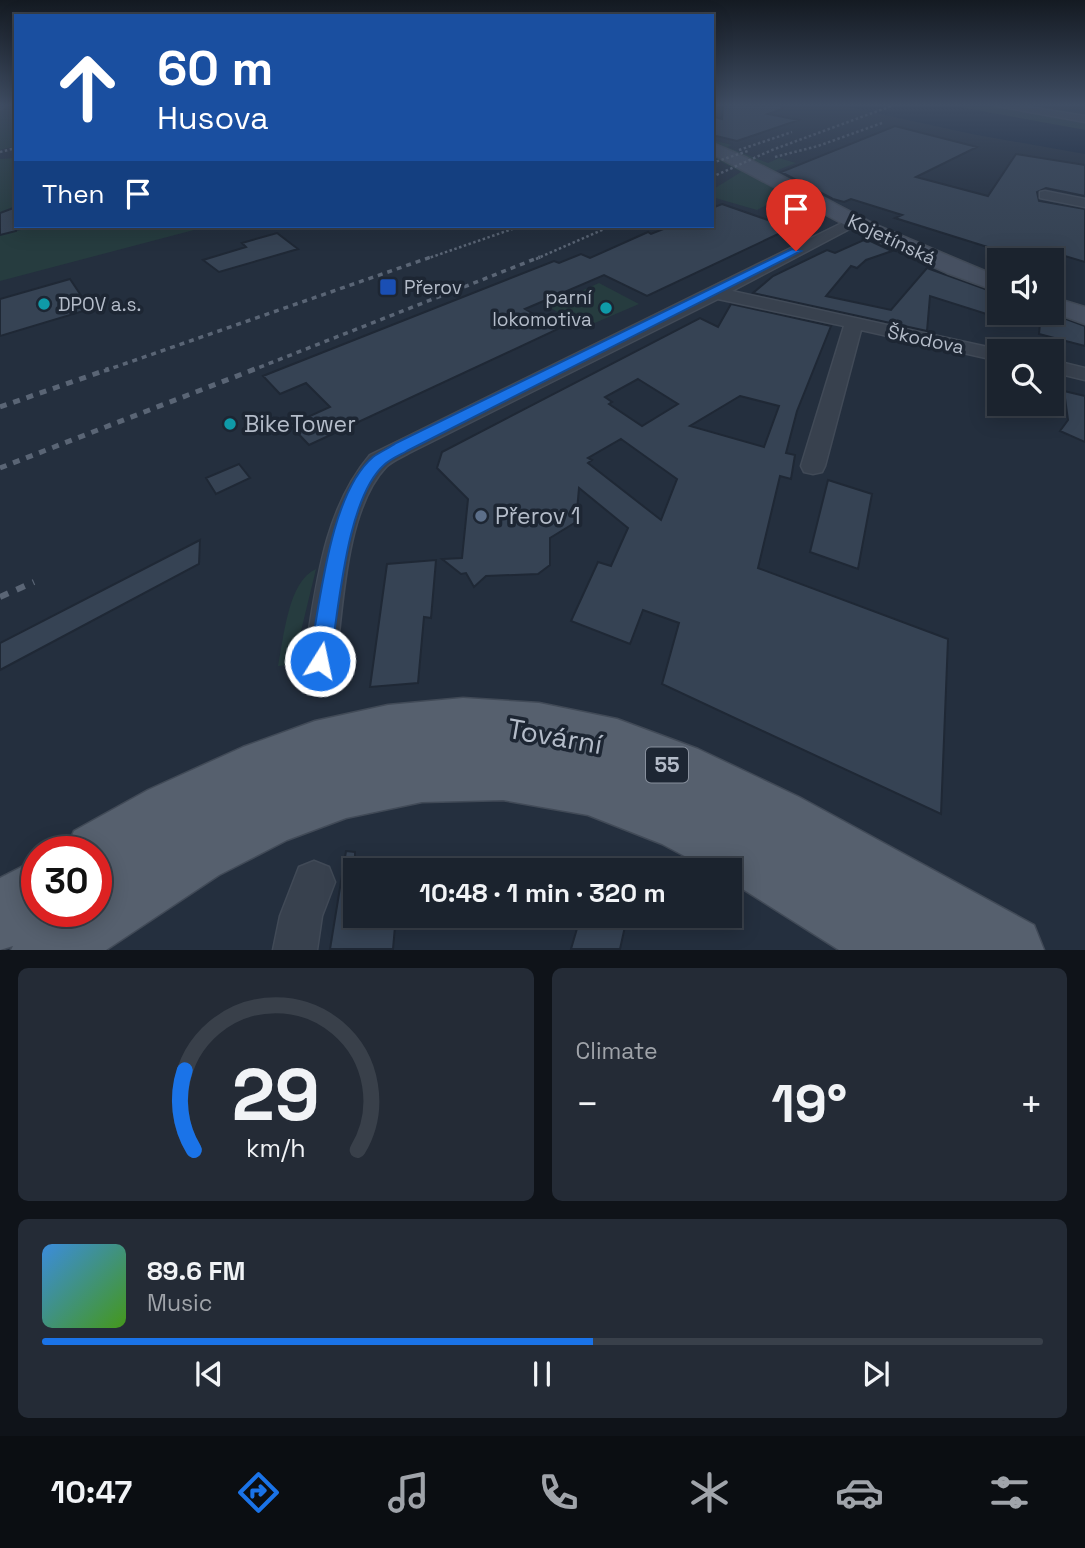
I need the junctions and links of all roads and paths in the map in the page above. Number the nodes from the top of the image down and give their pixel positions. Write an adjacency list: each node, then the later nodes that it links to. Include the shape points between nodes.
1 (715, 149): 4 (main road, Kojetínská)
2 (1045, 195): 3 (street)
3 (1085, 203)
4 (854, 221): 5 (main road, Kojetínská); 6 (street)
5 (987, 280)
6 (716, 293): 9 (street, Škodova); 14 (street, via 386,455 356,493 344,524)
7 (1064, 308): 8 (main road)
8 (1085, 316)
9 (854, 323): 10 (street, Škodova); 13 (street)
10 (987, 352)
11 (1064, 369): 12 (street)
12 (1085, 374)
13 (813, 466)
14 (320, 661)
15 (112, 844): 19 (main road, Tovární / 55, via 180,804 262,766 338,742 421,727 511,726 617,746 689,774)
16 (314, 882): 21 (street)
17 (21, 903): 18 (main road)
18 (0, 918)
19 (1001, 945)
20 (46, 950): 22 (main road, Tovární / 55, via 174,864 270,814 368,781 455,769 557,778 642,804 741,852)
21 (295, 950)
22 (903, 950)

